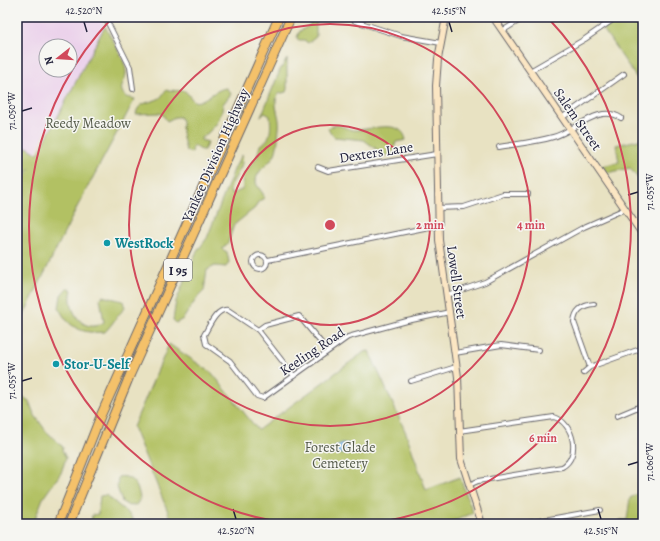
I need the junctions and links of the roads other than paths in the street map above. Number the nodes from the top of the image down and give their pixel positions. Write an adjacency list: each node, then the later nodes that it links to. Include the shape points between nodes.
1 (105, 17): 13 (street, via 130,67)
2 (280, 17): 44 (highway, Yankee Division Highway / I 95, via 104,408)
3 (291, 17): 45 (highway, Yankee Division Highway / I 95, via 116,408)
4 (446, 17): 10 (main road, Lowell Street)
5 (492, 17): 9 (main road, Salem Street)
6 (525, 17): 9 (street)
7 (355, 21): 10 (street, via 397,35)
8 (611, 21): 11 (street)
9 (502, 31): 11 (main road, Salem Street)
10 (441, 42): 18 (main road, Lowell Street, via 436,78)
11 (530, 71): 14 (main road, Salem Street)
12 (624, 74): 14 (street)
13 (133, 89)
14 (563, 117): 16 (main road, Salem Street)
15 (621, 118): 16 (street, via 612,113 591,117)
16 (571, 128): 17 (street, via 553,137); 22 (main road, Salem Street)
17 (498, 146)
18 (437, 154): 19 (street, Dexters Lane, via 329,170); 21 (main road, Lowell Street)
19 (318, 167)
20 (528, 194): 21 (street, via 503,194 464,207)
21 (438, 208): 23 (main road, Lowell Street)
22 (625, 209): 24 (main road, Salem Street); 26 (street, via 584,227 485,282)
23 (439, 224): 25 (street); 26 (main road, Lowell Street)
24 (643, 235)
25 (268, 260)
26 (447, 295): 28 (main road, Lowell Street)
27 (594, 304): 35 (street, via 581,308 575,315 574,322)
28 (450, 312): 31 (street, Keeling Road, via 349,337); 33 (main road, Lowell Street)
29 (258, 330): 31 (street, via 265,325 299,316); 37 (street); 37 (street, Keeling Road, via 229,311 223,310 218,313 204,335 204,340 230,361 261,398)
30 (643, 348): 35 (street)
31 (328, 350): 37 (street, Keeling Road)
32 (538, 350): 33 (street, via 501,345)
33 (455, 353): 34 (main road, Lowell Street)
34 (456, 367): 38 (street); 41 (main road, Lowell Street)
35 (590, 367): 36 (street)
36 (582, 373)
37 (294, 376)
38 (411, 381)
39 (643, 405): 40 (street)
40 (617, 416)
41 (460, 431): 42 (main road, Lowell Street, via 461,459); 42 (street, via 554,417 566,425 574,446 571,459 562,467)
42 (468, 485): 46 (main road, Lowell Street)
43 (600, 510): 47 (street)
44 (58, 524)
45 (69, 524)
46 (482, 524)
47 (522, 524)

